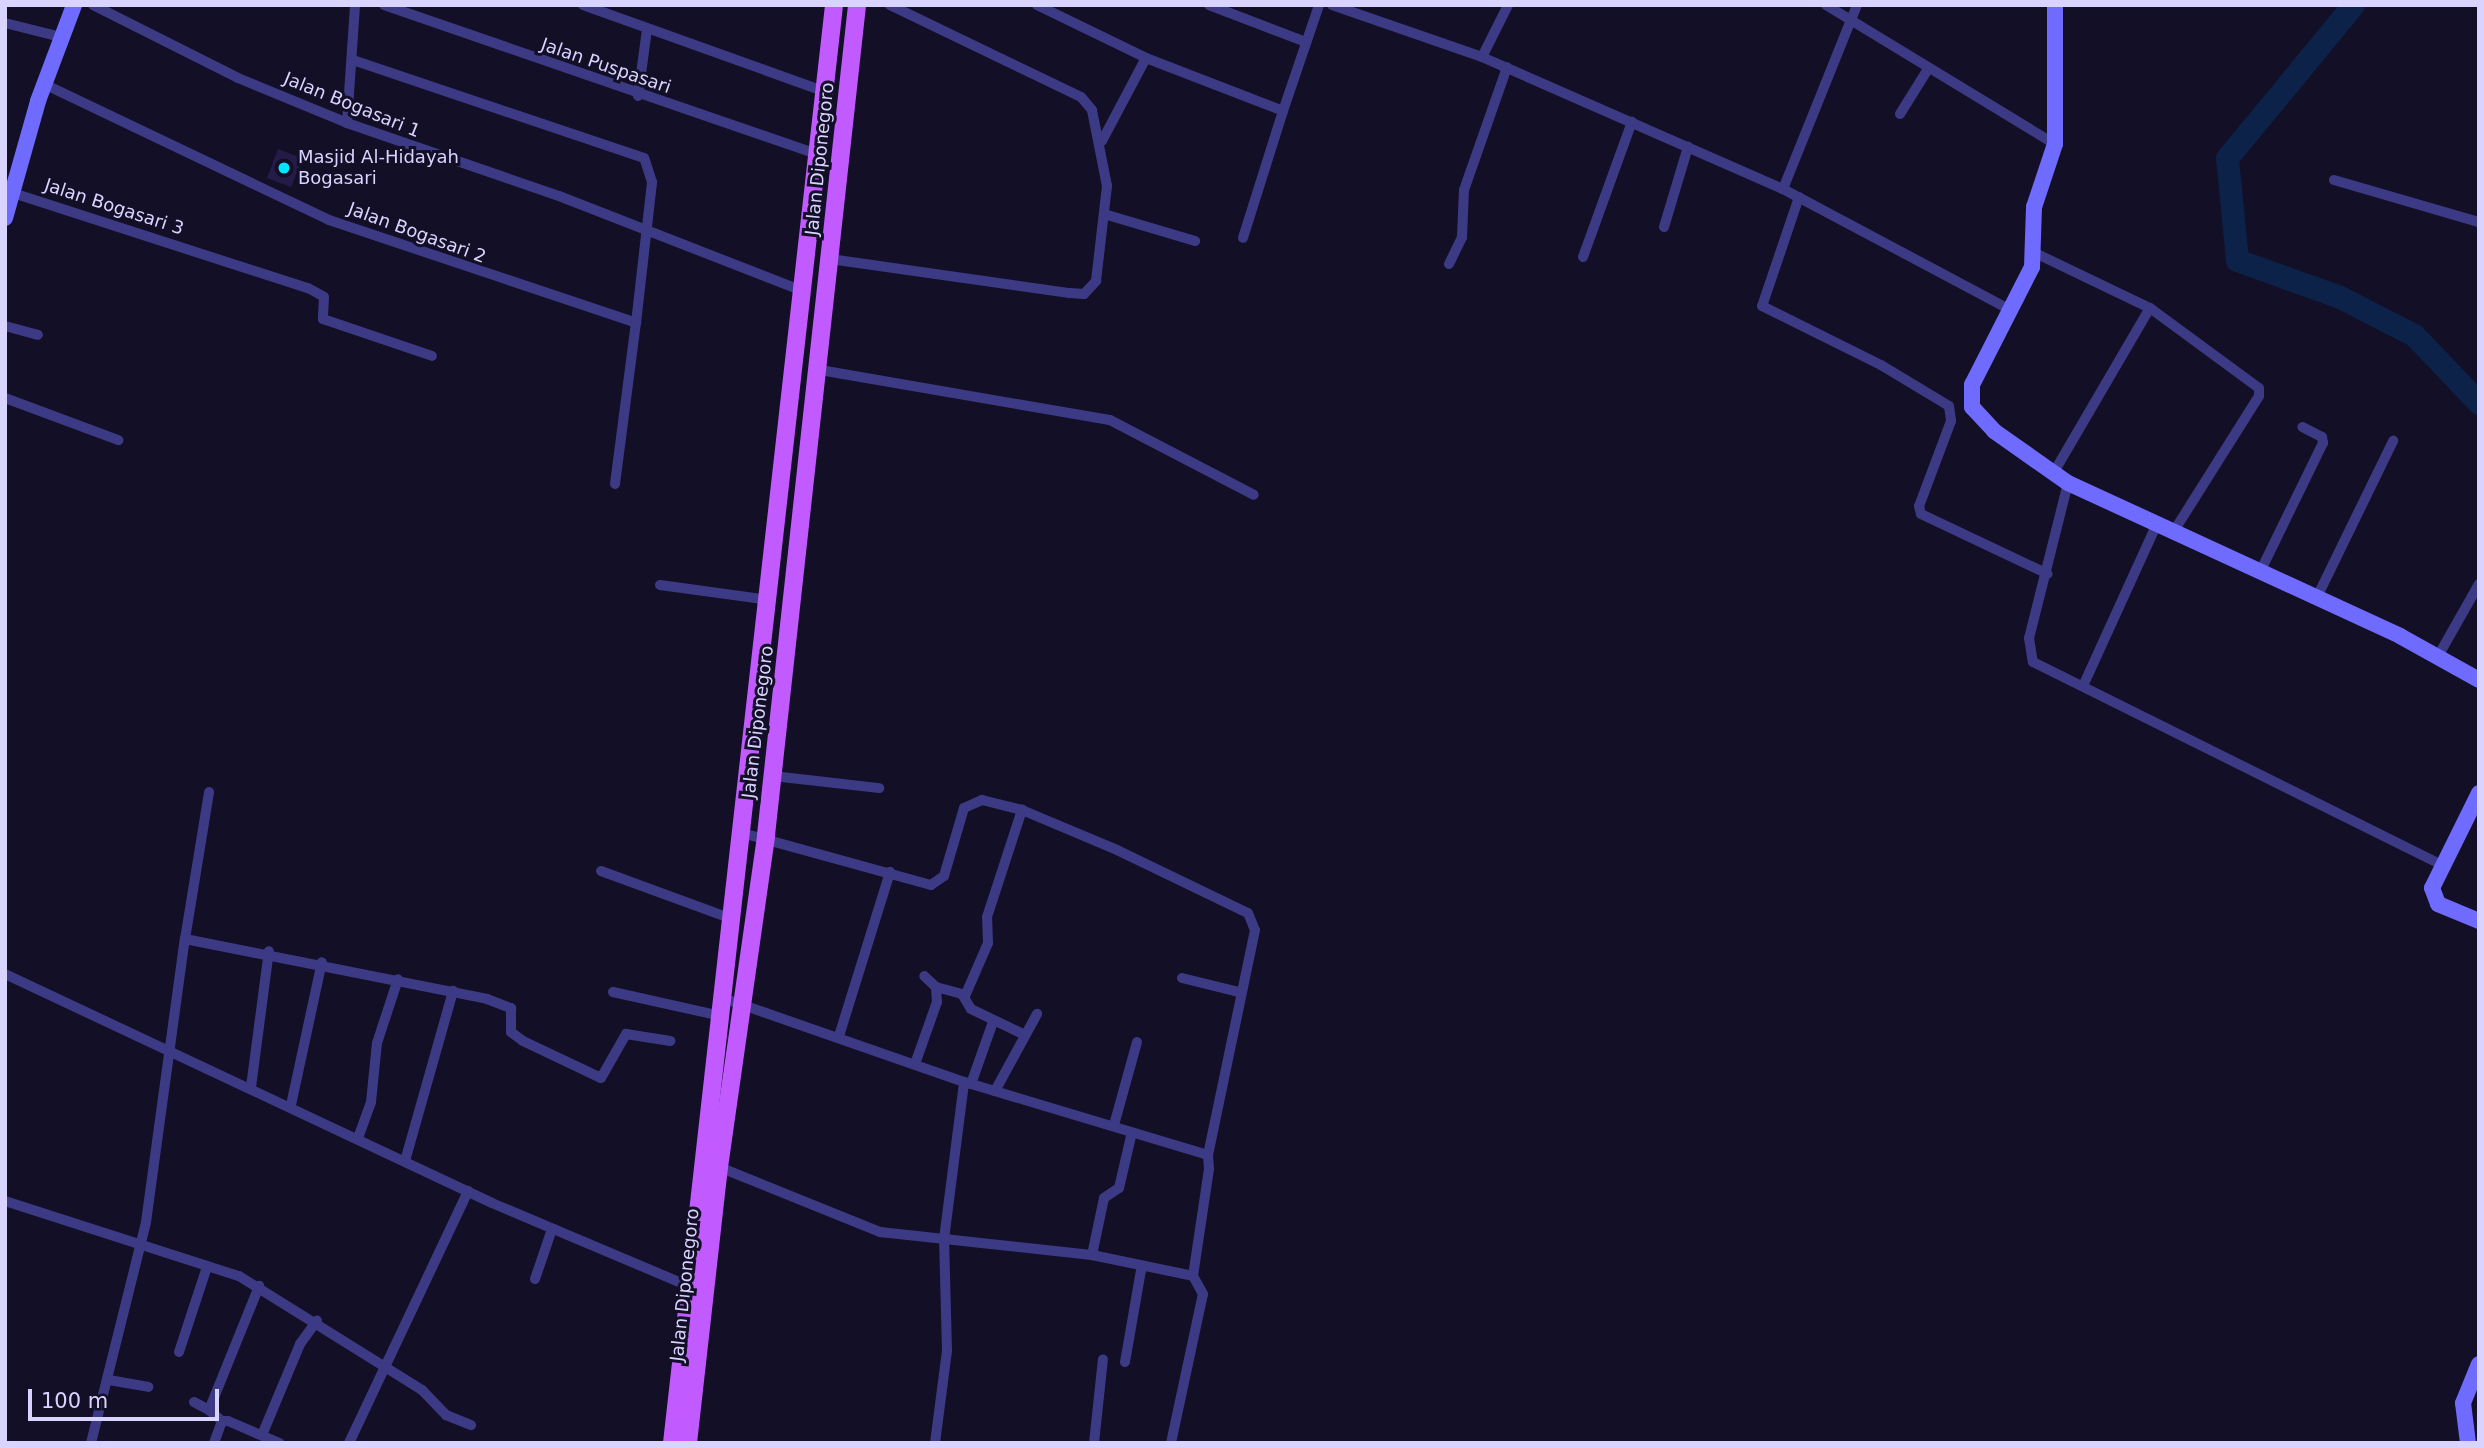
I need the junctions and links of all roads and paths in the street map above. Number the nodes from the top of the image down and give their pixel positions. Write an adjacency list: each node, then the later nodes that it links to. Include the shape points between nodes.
1 (74, 5): 21 (street)
2 (93, 5): 34 (street, Jalan Bogasari 1, via 238,78)
3 (355, 5): 25 (street)
4 (384, 5): 30 (street, Jalan Puspasari)
5 (583, 5): 20 (street)
6 (834, 5): 29 (main road, Jalan Diponegoro)
7 (858, 5): 52 (main road, Jalan Diponegoro)
8 (890, 5): 35 (street, via 1081,97 1098,122)
9 (1037, 5): 17 (street)
10 (1209, 5): 22 (street)
11 (1319, 5): 22 (street)
12 (1332, 5): 23 (street)
13 (1508, 5): 23 (street)
14 (1826, 5): 18 (street)
15 (1857, 5): 18 (street)
16 (2055, 5): 36 (street)
17 (1057, 10): 24 (street)
18 (1851, 17): 27 (street); 41 (street)
19 (5, 23): 21 (street)
20 (647, 29): 29 (street); 30 (street)
21 (61, 37): 28 (street)
22 (1306, 42): 31 (street)
23 (1482, 57): 26 (street)
24 (1146, 58): 31 (street); 35 (street)
25 (352, 60): 34 (street); 47 (street, via 644,158 652,182)
26 (1507, 67): 33 (street); 53 (street, via 1464,190 1462,237)
27 (1928, 69): 32 (street); 36 (street)
28 (44, 84): 40 (street); 57 (street, Jalan Bogasari 2, via 329,220)
29 (826, 92): 38 (main road, Jalan Diponegoro)
30 (638, 96): 38 (street, Jalan Puspasari)
31 (1283, 111): 48 (street)
32 (1900, 114)
33 (1632, 122): 37 (street); 51 (street)
34 (347, 123): 47 (street, Jalan Bogasari 1, via 559,196)
35 (1102, 141): 43 (street)
36 (2055, 144): 50 (street, via 2034,207)
37 (1688, 147): 41 (street); 46 (street)
38 (819, 155): 54 (main road, Jalan Diponegoro)
39 (2334, 180): 45 (street)
40 (10, 188): 44 (street); 60 (street, Jalan Bogasari 3, via 318,292 324,297 323,320)
41 (1783, 189): 42 (street)
42 (1799, 197): 56 (street); 64 (street, via 1762,306 1881,365 1940,398)
43 (1104, 214): 49 (street); 52 (street, via 1096,281 1084,294)
44 (5, 218)
45 (2479, 222)
46 (1664, 228)
47 (644, 232): 54 (street, Jalan Bogasari 1); 57 (street)
48 (1243, 238)
49 (1195, 241)
50 (2033, 252): 55 (street); 56 (street, via 2028,280)
51 (1583, 257)
52 (830, 259): 61 (main road, Jalan Diponegoro)
53 (1449, 264)
54 (805, 292): 79 (main road, Jalan Diponegoro)
55 (2150, 308): 68 (street); 73 (street, via 2260,391)
56 (2011, 310): 63 (street, via 1972,385)
57 (636, 323): 70 (street)
58 (5, 326): 59 (street)
59 (38, 335)
60 (432, 356)
61 (820, 370): 71 (street, via 1111,420); 83 (main road, Jalan Diponegoro)
62 (5, 398): 66 (street)
63 (1972, 407): 64 (street); 68 (street, via 1994,431)
64 (1952, 412): 75 (street, via 1919,506 1921,514)
65 (2302, 427): 74 (street, via 2322,437 2323,443)
66 (118, 440)
67 (2393, 441): 78 (street)
68 (2054, 472): 69 (street)
69 (2068, 482): 72 (street); 75 (street)
70 (615, 484)
71 (1254, 495)
72 (2156, 526): 73 (street); 82 (street)
73 (2172, 534): 74 (street)
74 (2260, 572): 78 (street)
75 (2048, 574): 82 (street, via 2028,651 2042,669)
76 (2479, 584): 80 (street)
77 (660, 585): 79 (street)
78 (2318, 597): 80 (street)
79 (769, 600): 88 (main road, Jalan Diponegoro)
80 (2437, 657): 81 (street)
81 (2479, 680)
82 (2083, 686): 90 (street)
83 (773, 776): 84 (street); 89 (main road, Jalan Diponegoro)
84 (879, 788)
85 (209, 792): 95 (street)
86 (2479, 793): 90 (street)
87 (1022, 810): 92 (street, via 982,800 964,808 939,883); 105 (street, via 1248,913 1255,930); 106 (street, via 987,917 988,943)
88 (742, 832): 89 (street); 93 (main road, Jalan Diponegoro)
89 (766, 835): 92 (street); 107 (main road, Jalan Diponegoro)
90 (2440, 864): 94 (street, via 2432,888 2438,904)
91 (601, 871): 93 (street)
92 (890, 873): 112 (street)
93 (732, 919): 108 (main road, Jalan Diponegoro)
94 (2479, 921)
95 (185, 939): 96 (street); 115 (street)
96 (270, 951): 97 (street); 118 (street)
97 (322, 962): 101 (street); 120 (street)
98 (5, 974): 115 (street)
99 (924, 976): 102 (street)
100 (1182, 978): 105 (street)
101 (398, 979): 103 (street); 123 (street, via 377,1043 372,1102)
102 (936, 986): 106 (street); 116 (street, via 937,1002)
103 (453, 991): 113 (street, via 509,1007 513,1034 597,1077 605,1076 626,1034); 125 (street)
104 (613, 992): 108 (street)
105 (1239, 992): 124 (street)
106 (965, 996): 110 (street, via 971,1009)
107 (745, 1005): 108 (street); 112 (street); 126 (main road, Jalan Diponegoro)
108 (722, 1007): 138 (main road, Jalan Diponegoro)
109 (1037, 1014): 111 (street)
110 (993, 1022): 111 (street); 117 (street)
111 (1025, 1035): 119 (street)
112 (839, 1036): 116 (street)
113 (670, 1041)
114 (1137, 1042): 121 (street)
115 (169, 1050): 118 (street); 131 (street, via 161,1136)
116 (915, 1064): 117 (street)
117 (968, 1083): 119 (street); 130 (street)
118 (251, 1087): 120 (street)
119 (995, 1091): 121 (street)
120 (291, 1105): 123 (street)
121 (1114, 1125): 122 (street)
122 (1132, 1132): 124 (street); 132 (street, via 1119,1188 1104,1198)
123 (358, 1138): 125 (street)
124 (1208, 1156): 135 (street)
125 (405, 1161): 127 (street)
126 (719, 1167): 130 (street, via 842,1220 880,1231); 138 (main road, Jalan Diponegoro)
127 (468, 1191): 129 (street); 144 (street)
128 (5, 1201): 131 (street)
129 (552, 1229): 136 (street); 138 (street)
130 (944, 1239): 132 (street); 158 (street, via 947,1351)
131 (141, 1248): 134 (street); 145 (street)
132 (1092, 1255): 133 (street)
133 (1142, 1265): 135 (street); 142 (street)
134 (207, 1267): 137 (street); 140 (street)
135 (1193, 1276): 160 (street, via 1203,1294)
136 (535, 1279)
137 (259, 1286): 139 (street); 148 (street)
138 (697, 1290): 156 (main road, Jalan Diponegoro); 157 (main road, Jalan Diponegoro)
139 (317, 1321): 144 (street); 151 (street, via 300,1343)
140 (179, 1352)
141 (1103, 1359): 159 (street)
142 (1125, 1362)
143 (2479, 1364): 161 (street, via 2463,1403)
144 (386, 1366): 150 (street, via 422,1390 446,1415); 155 (street)
145 (108, 1380): 146 (street); 152 (street)
146 (148, 1387)
147 (194, 1402): 148 (street)
148 (209, 1410): 149 (street)
149 (222, 1421): 151 (street); 153 (street)
150 (471, 1425)
151 (262, 1434): 154 (street)
152 (91, 1443)
153 (214, 1443)
154 (279, 1443)
155 (349, 1443)
156 (672, 1443)
157 (688, 1443)
158 (935, 1443)
159 (1094, 1443)
160 (1171, 1443)
161 (2468, 1443)

